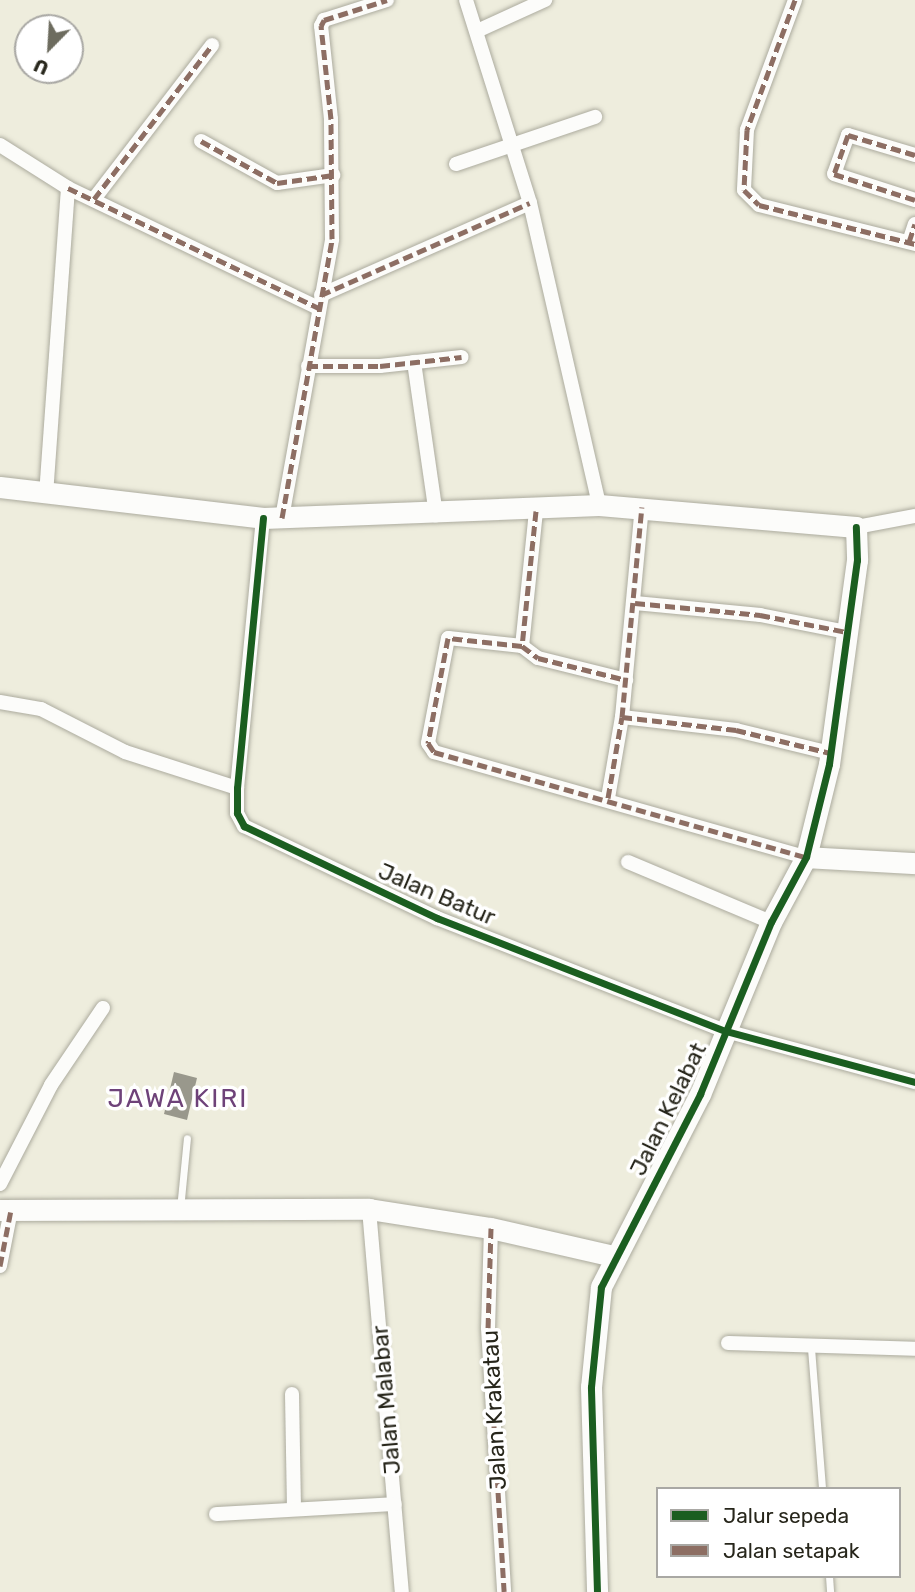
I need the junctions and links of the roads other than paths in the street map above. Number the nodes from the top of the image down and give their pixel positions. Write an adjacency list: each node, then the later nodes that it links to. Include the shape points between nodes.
1 (387, 0): 13 (street, Jalan Batur, via 324,20 321,26)
2 (466, 0): 5 (street)
3 (545, 0): 5 (street)
4 (795, 0): 19 (street, via 743,149 744,190 750,200 775,209)
5 (477, 31): 9 (street)
6 (212, 45): 15 (street)
7 (595, 117): 9 (street)
8 (201, 141): 13 (street, via 277,183)
9 (511, 142): 12 (street); 17 (street)
10 (0, 145): 14 (street)
11 (915, 155): 16 (street, via 848,135 834,174)
12 (456, 164)
13 (332, 175): 20 (street, Jalan Batur, via 332,245)
14 (68, 188): 15 (street); 25 (street)
15 (94, 199): 20 (street)
16 (915, 200)
17 (530, 203): 20 (street); 26 (street)
18 (915, 224): 19 (street)
19 (912, 243)
20 (320, 302): 23 (street, Jalan Batur)
21 (463, 357): 22 (street)
22 (414, 362): 23 (street); 29 (street)
23 (308, 366): 31 (street, Jalan Batur)
24 (0, 487): 25 (street)
25 (46, 494): 31 (street)
26 (599, 505): 27 (street); 28 (street)
27 (642, 507): 32 (street); 33 (street)
28 (536, 511): 29 (street); 35 (street)
29 (436, 515): 31 (street)
30 (915, 516): 32 (street)
31 (272, 518): 40 (street, Jalan Batur)
32 (856, 527): 34 (street, Jalan Kelabat)
33 (635, 603): 34 (street, via 760,615); 36 (street)
34 (847, 632): 39 (street, Jalan Kelabat)
35 (522, 646): 36 (street, via 538,658); 41 (street, via 448,638 429,747 442,756)
36 (626, 680): 38 (street)
37 (0, 702): 40 (street, via 41,709 125,752)
38 (622, 717): 39 (street, via 737,730); 41 (street)
39 (831, 753): 42 (street, Jalan Kelabat)
40 (237, 789): 47 (street, Jalan Batur, via 237,813 259,835 437,918)
41 (608, 798): 42 (street)
42 (806, 857): 44 (street); 45 (street, Jalan Kelabat)
43 (628, 862): 45 (street)
44 (915, 863)
45 (771, 922): 47 (street, Jalan Kelabat)
46 (103, 1007): 50 (street, via 51,1085)
47 (726, 1031): 48 (street, Jalan Batur); 55 (street, Jalan Kelabat, via 681,1133)
48 (915, 1082)
49 (187, 1138): 51 (lane)
50 (0, 1184)
51 (180, 1209): 52 (street); 53 (street)
52 (369, 1209): 54 (street); 62 (street, Jalan Malabar)
53 (5, 1210): 56 (street)
54 (491, 1228): 55 (street); 66 (street, Jalan Krakatau, via 488,1328)
55 (613, 1256): 67 (street, Jalan Kelabat, via 595,1316 591,1387)
56 (0, 1266)
57 (728, 1343): 58 (street)
58 (811, 1348): 59 (street); 61 (lane)
59 (915, 1349)
60 (292, 1394): 63 (street)
61 (822, 1487)
62 (395, 1504): 63 (street); 65 (street, Jalan Malabar)
63 (294, 1509): 64 (street)
64 (216, 1514)
65 (402, 1592)
66 (504, 1592)
67 (597, 1592)

